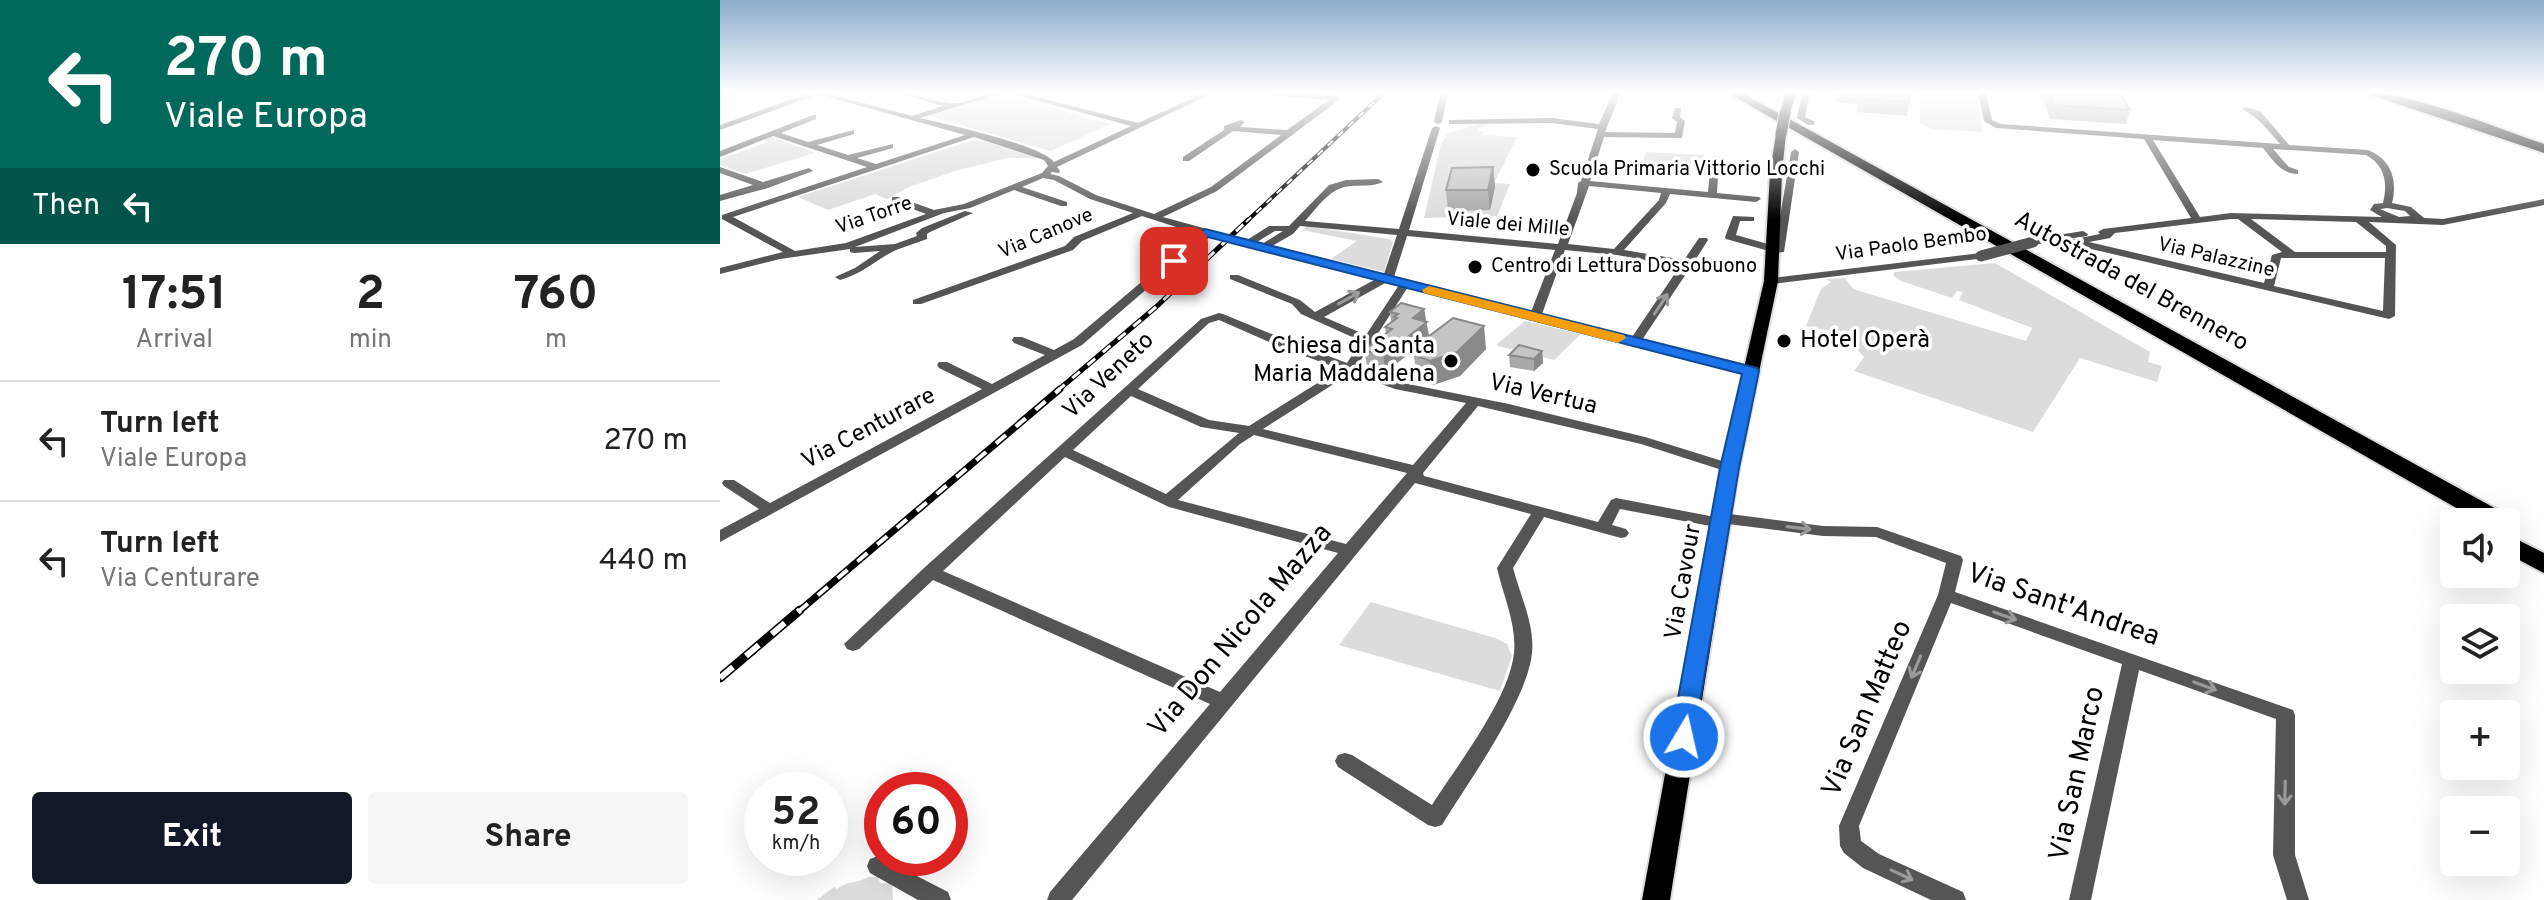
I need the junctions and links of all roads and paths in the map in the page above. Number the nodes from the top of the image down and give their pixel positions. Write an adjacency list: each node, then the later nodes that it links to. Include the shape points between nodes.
1 (768, 135): 23 (street)
2 (779, 135): 17 (street)
3 (841, 135): 17 (street)
4 (973, 135): 27 (street); 31 (street, via 1043,156)
5 (1118, 135): 31 (street, Via Torre)
6 (1218, 135): 25 (street)
7 (1286, 135): 53 (street, via 1214,189)
8 (1442, 135): 62 (street)
9 (1600, 135): 33 (street)
10 (1781, 135): 68 (main road, Via Cavour, bridge)
11 (1793, 135): 102 (highway, Autostrada del Brennero)
12 (1809, 135): 103 (highway, Autostrada del Brennero)
13 (2120, 135): 16 (street)
14 (2276, 135): 20 (street)
15 (2505, 135): 21 (highway)
16 (2147, 137): 18 (street); 54 (street)
17 (807, 145): 24 (street)
18 (2265, 145): 20 (street); 30 (street)
19 (890, 146): 24 (street)
20 (2286, 146): 49 (street, via 2379,158 2387,166)
21 (2544, 149)
22 (1795, 152): 68 (street, via 1780,250)
23 (720, 154)
24 (848, 159): 27 (street)
25 (1186, 159)
26 (1715, 159): 40 (street)
27 (875, 167): 39 (street)
28 (720, 170): 34 (street)
29 (809, 171): 34 (street)
30 (2295, 172)
31 (1051, 173): 35 (street); 36 (street, Via Torre)
32 (1378, 182): 59 (street, via 1332,187)
33 (1583, 183): 37 (street); 67 (street)
34 (762, 185): 39 (street); 42 (street)
35 (1070, 186): 41 (street); 50 (street)
36 (1014, 187): 38 (street); 48 (street, Via Torre)
37 (1667, 190): 40 (street); 70 (street)
38 (1029, 192): 41 (street); 46 (street)
39 (790, 195): 71 (street, via 725,217)
40 (1712, 195): 44 (street)
41 (1044, 196): 47 (street)
42 (720, 198)
43 (895, 199): 51 (street, Via Torre)
44 (1756, 199)
45 (2544, 202): 55 (street, Via Paolo Bembo, via 2451,220)
46 (988, 203)
47 (1064, 204)
48 (967, 206): 51 (street, Via Torre); 65 (street, Via Torre, via 973,210)
49 (2386, 206): 55 (street, Via Paolo Bembo, via 2401,207); 57 (street, Via Paolo Bembo); 58 (street, Via Paolo Bembo)
50 (1142, 213): 53 (street); 83 (street, Via Canove, via 1078,239 1069,248)
51 (935, 214): 69 (street, Via Torre)
52 (2240, 216): 54 (street, Via Paolo Bembo); 57 (street, Via Paolo Bembo); 72 (street)
53 (1155, 217): 61 (street)
54 (2196, 218): 60 (street, Via Paolo Bembo)
55 (2414, 218): 58 (street, Via Paolo Bembo)
56 (1751, 219): 68 (street, via 1736,218 1730,237)
57 (2360, 220): 58 (street, Via Paolo Bembo); 73 (street, via 2391,245)
58 (2398, 220)
59 (1292, 228): 62 (street, Viale dei Mille); 64 (street, Viale dei Mille, via 1273,228); 66 (street)
60 (2112, 231): 80 (street, Via Paolo Bembo, bridge, via 2033,242 1981,256); 82 (street, Via Palazzine, via 2074,242)
61 (1205, 233): 64 (street); 89 (street, Via Centurare, via 1100,326)
62 (1402, 234): 67 (street, Viale dei Mille); 79 (street)
63 (1703, 240): 74 (street)
64 (1249, 243): 66 (street)
65 (896, 247): 69 (street, Via Torre); 77 (street, Via Torre)
66 (1264, 247): 79 (street)
67 (1562, 247): 70 (street, Viale dei Mille); 85 (street)
68 (1773, 250): 80 (main road, Via Cavour)
69 (826, 251): 71 (street, Via Torre)
70 (1617, 252): 74 (street, Viale dei Mille)
71 (793, 254): 76 (street, Via Torre)
72 (2294, 255): 73 (street); 82 (street, via 2277,255)
73 (2390, 255): 82 (street, Via Palazzine, via 2389,316)
74 (1686, 265): 75 (street, Viale dei Mille); 88 (street, one-way to 74)
75 (1716, 269)
76 (720, 271)
77 (840, 277)
78 (1234, 277): 84 (street, via 1296,302)
79 (1384, 278): 81 (street); 84 (street, one-way to 79)
80 (1772, 278): 92 (main road, Via Cavour)
81 (1405, 284): 85 (street); 87 (street)
82 (2268, 289)
83 (917, 302)
84 (1315, 317): 87 (street)
85 (1535, 317): 88 (street)
86 (1018, 340): 89 (street)
87 (1368, 340): 91 (street)
88 (1635, 342): 92 (street)
89 (1056, 355): 93 (street, Via Centurare)
90 (943, 365): 93 (street, Via Centurare)
91 (1350, 368): 94 (street, Via Veneto, via 1219,316 1205,321); 95 (street, Via Vertua, via 1400,386); 96 (street)
92 (1751, 371): 98 (main road, Via Cavour)
93 (992, 389): 104 (street, Via Centurare)
94 (1129, 390): 96 (street, via 1206,424); 97 (street, Via Veneto)
95 (1474, 402): 98 (street, Via Vertua, via 1645,441); 99 (street, Via Don Nicola Mazza)
96 (1250, 430): 99 (street); 101 (street)
97 (1063, 451): 101 (street); 115 (street, Via Veneto)
98 (1730, 468): 106 (main road, Via Cavour)
99 (1414, 470): 105 (street, via 1419,479); 112 (street, Via Don Nicola Mazza)
100 (729, 483): 104 (street)
101 (1168, 501): 112 (street)
102 (2446, 508)
103 (2475, 508)
104 (770, 510): 110 (street, Via Centurare)
105 (1540, 511): 107 (street); 120 (street, via 1505,568 1523,650 1521,668 1435,818)
106 (1721, 521): 107 (street, via 1616,503); 116 (street, Via Sant'Andrea, one-way to 116, via 1877,532 1955,560); 124 (main road, Via Cavour)
107 (1603, 527): 108 (street)
108 (1621, 533)
109 (2520, 534): 111 (highway)
110 (720, 537)
111 (2544, 547)
112 (1347, 550): 119 (street, Via Don Nicola Mazza)
113 (2520, 550): 114 (highway)
114 (2544, 564)
115 (930, 572): 117 (street, Via Veneto); 119 (street)
116 (1946, 595): 118 (street, Via Sant'Andrea, one-way to 118); 125 (street, Via San Matteo, one-way to 125, via 1849,826 1851,846 1871,861)
117 (853, 644)
118 (2132, 660): 126 (street, Via San Marco); 127 (street, Via Sant'Andrea, one-way to 127, via 2286,715 2284,855)
119 (1221, 701): 123 (street, Via Don Nicola Mazza)
120 (1345, 761)
121 (896, 876): 122 (street)
122 (940, 900)
123 (1058, 900)
124 (1656, 900)
125 (1955, 900)
126 (2080, 900)
127 (2298, 900)

